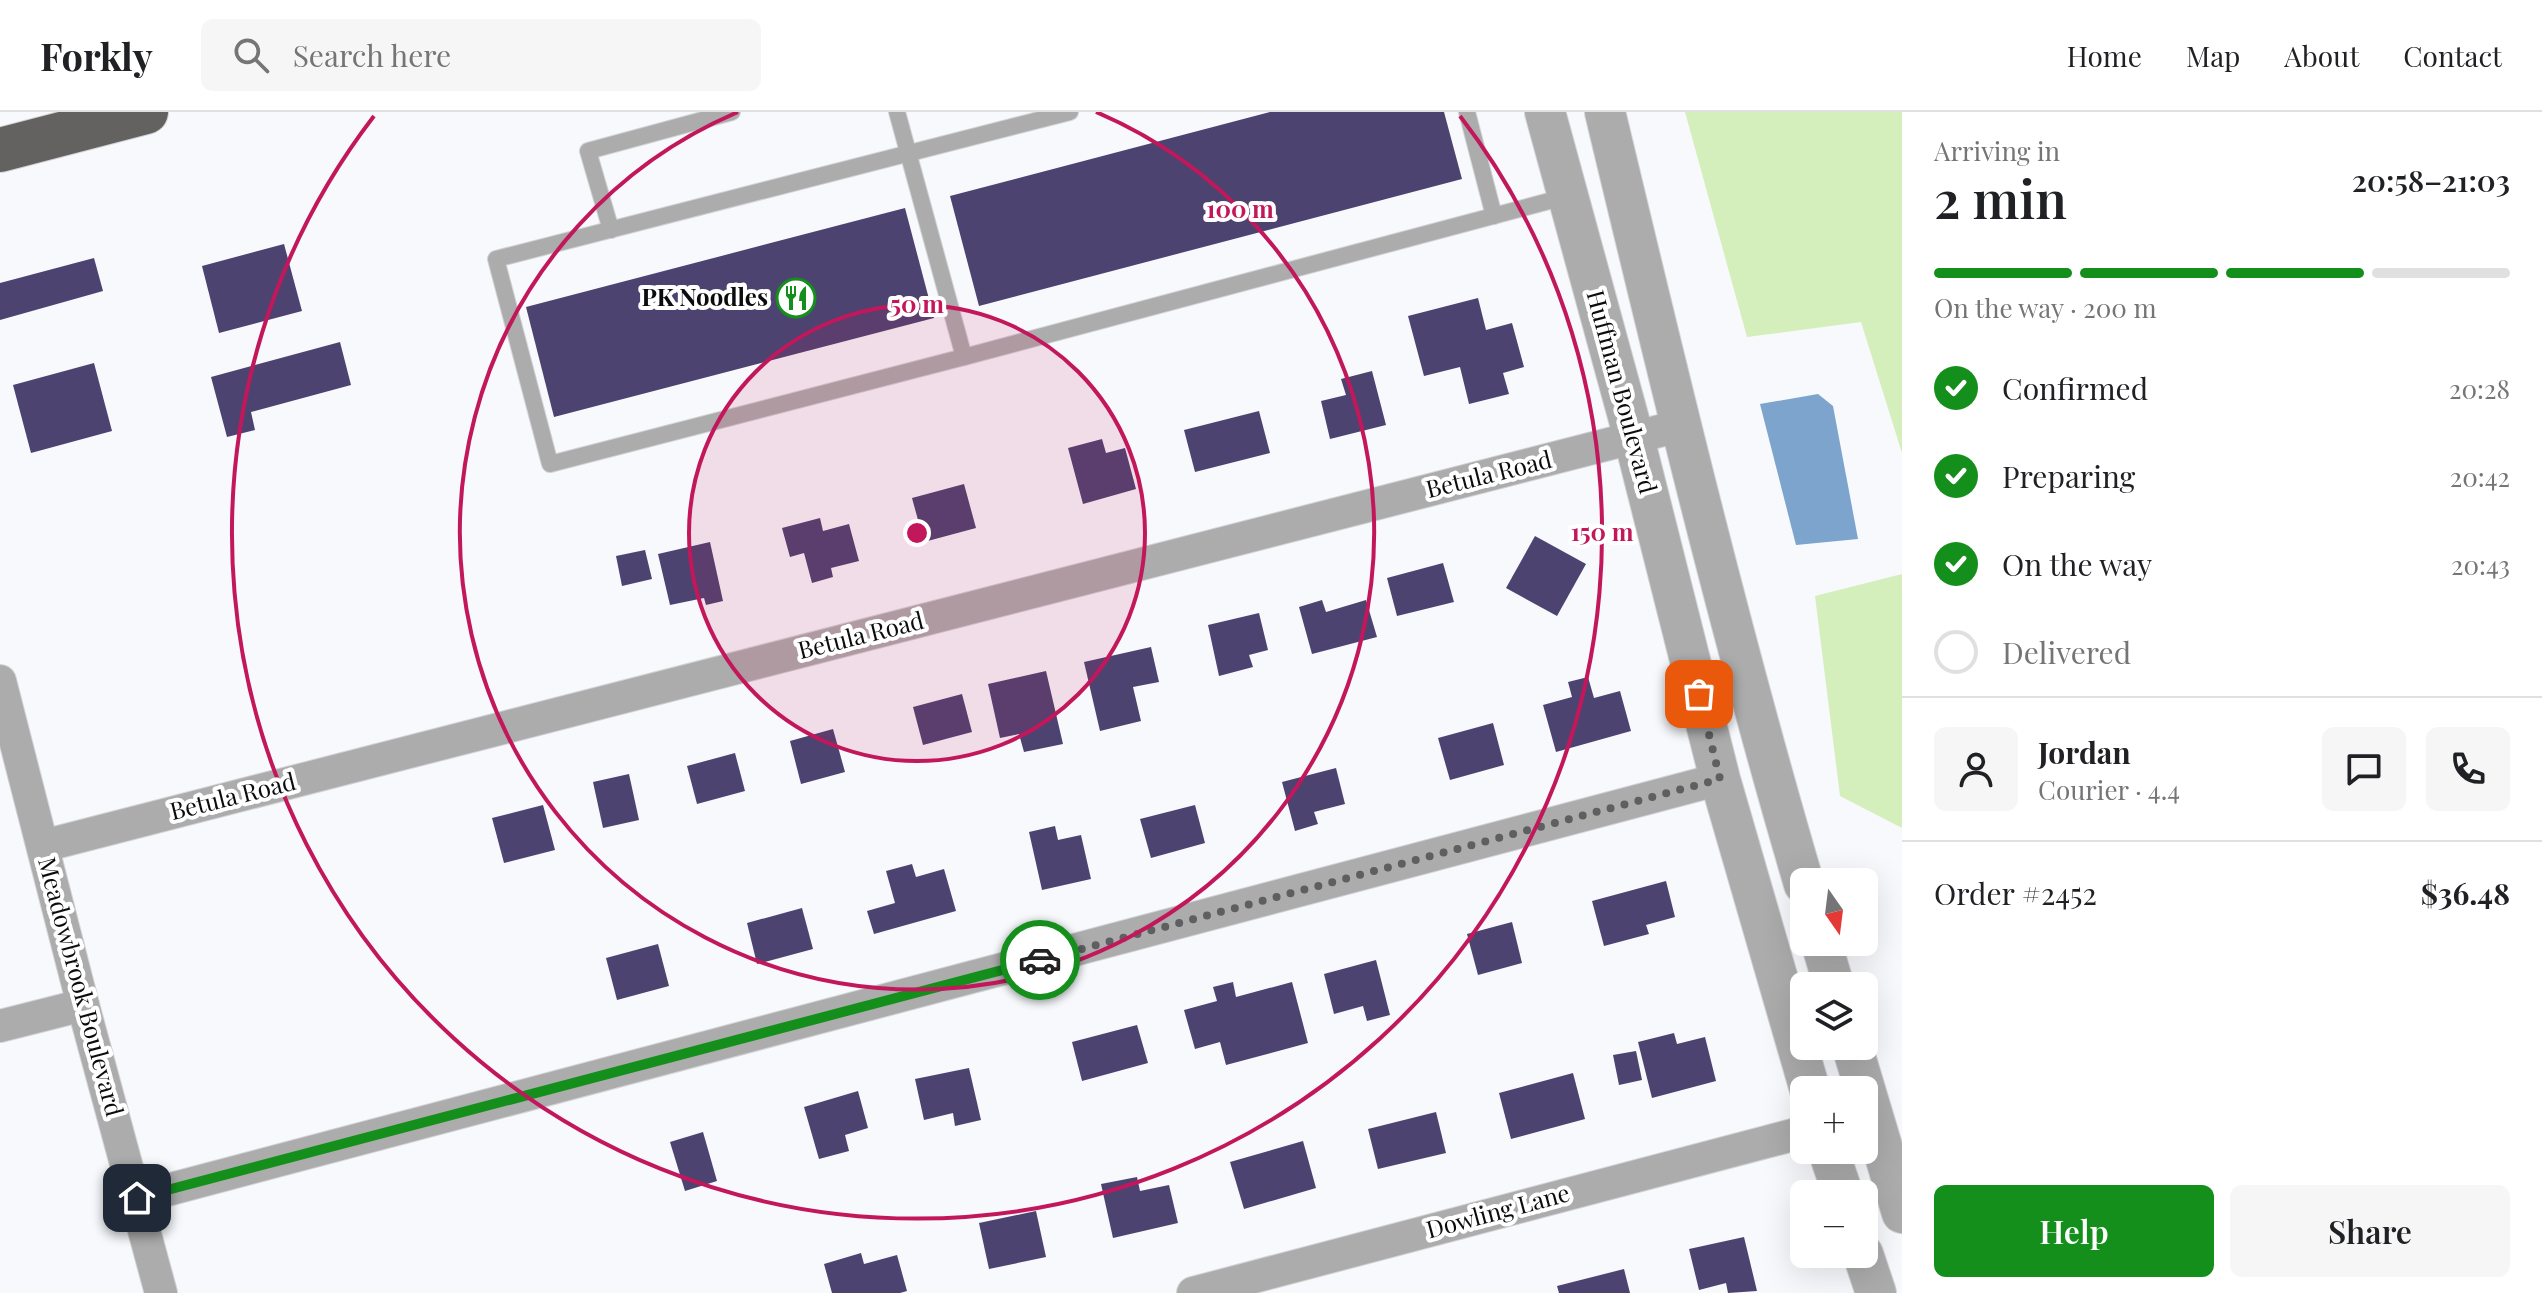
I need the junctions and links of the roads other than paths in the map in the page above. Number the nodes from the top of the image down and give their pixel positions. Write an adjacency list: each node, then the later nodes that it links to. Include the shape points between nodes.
1 (146, 112): 8 (highway)
2 (732, 112): 12 (lane, via 588,151)
3 (897, 112): 9 (lane)
4 (1070, 112): 9 (lane)
5 (1467, 112): 11 (lane)
6 (1545, 112): 10 (street, Huffman Boulevard)
7 (1605, 112): 13 (street, Huffman Boulevard)
8 (0, 150)
9 (908, 154): 12 (lane); 14 (lane)
10 (1568, 196): 11 (lane); 13 (street, via 1589,191 1601,197 1632,308); 16 (street, Huffman Boulevard)
11 (1494, 216): 14 (lane)
12 (611, 230): 14 (lane, via 496,259 550,464)
13 (1659, 339): 15 (street, Huffman Boulevard)
14 (964, 357)
15 (1679, 426): 16 (street, Betula Road); 20 (street, Huffman Boulevard)
16 (1634, 438): 18 (street, Huffman Boulevard); 19 (street, Betula Road)
17 (0, 681): 19 (street, Meadowbrook Boulevard)
18 (1720, 779): 24 (street, Huffman Boulevard); 26 (street)
19 (43, 846): 21 (street, Meadowbrook Boulevard)
20 (1799, 868)
21 (83, 1005): 22 (street); 26 (street, Meadowbrook Boulevard)
22 (0, 1026)
23 (1856, 1060): 27 (street)
24 (1806, 1076)
25 (1790, 1136): 30 (street, Dowling Lane)
26 (137, 1198): 29 (street, Meadowbrook Boulevard)
27 (1902, 1213)
28 (1868, 1268): 31 (street)
29 (161, 1293)
30 (1193, 1293)
31 (1876, 1293)

